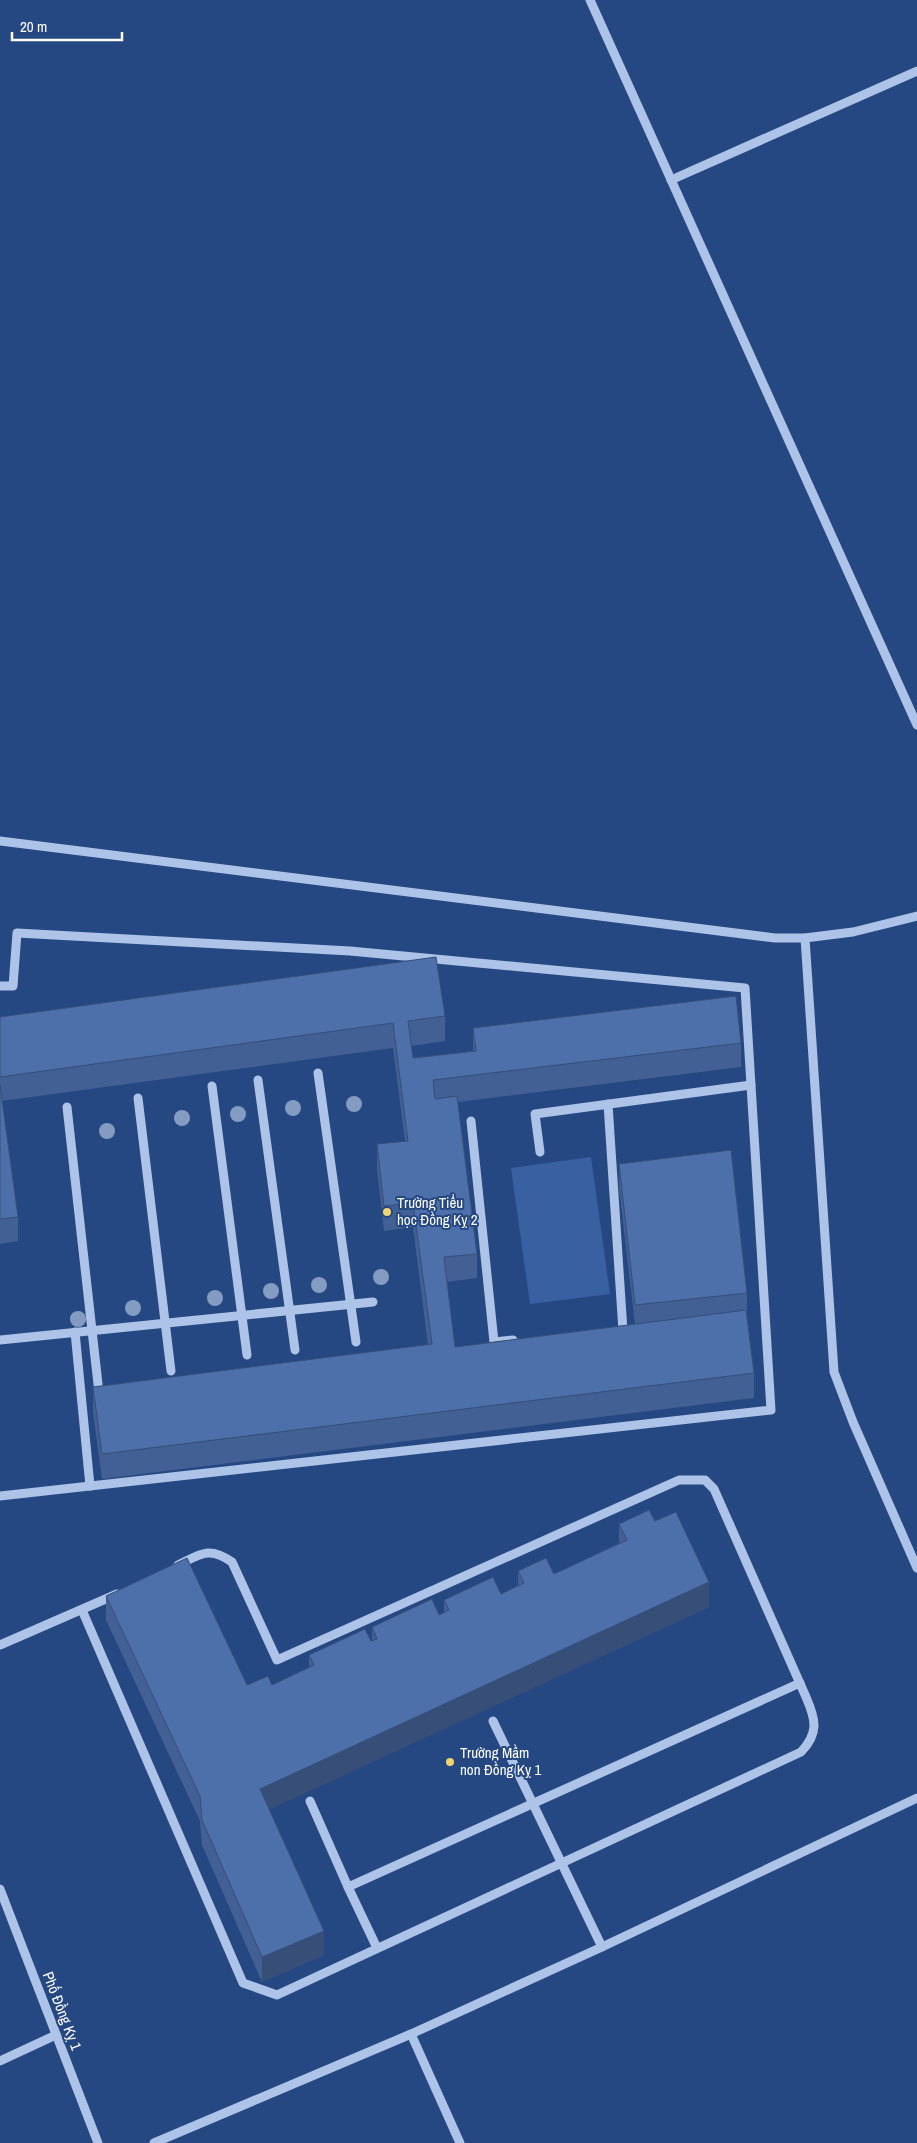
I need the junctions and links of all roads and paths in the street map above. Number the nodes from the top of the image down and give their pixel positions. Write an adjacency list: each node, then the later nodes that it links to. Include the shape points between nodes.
1 (590, 0): 3 (street)
2 (917, 71): 3 (street)
3 (671, 180): 4 (street)
4 (917, 726)
5 (0, 841): 7 (street, via 775,938)
6 (917, 916): 7 (street, via 853,932)
7 (805, 938): 36 (street, via 834,1372)
8 (0, 986): 11 (street, via 13,986 17,934 350,951 745,988)
9 (318, 1073): 19 (street)
10 (258, 1080): 20 (street)
11 (751, 1085): 14 (street); 33 (street, via 771,1410)
12 (212, 1086): 21 (street)
13 (138, 1098): 22 (street)
14 (608, 1104): 17 (street, via 535,1114); 25 (street, via 623,1331)
15 (67, 1107): 23 (street)
16 (472, 1121): 26 (street, via 494,1342)
17 (540, 1152)
18 (373, 1302): 19 (street)
19 (350, 1304): 20 (street); 28 (street)
20 (289, 1311): 21 (street); 29 (street)
21 (242, 1315): 22 (street); 30 (street)
22 (164, 1323): 23 (street); 31 (street)
23 (92, 1331): 24 (street); 32 (street)
24 (76, 1332): 27 (street); 33 (street)
25 (603, 1332)
26 (524, 1339)
27 (0, 1340)
28 (356, 1342)
29 (295, 1350)
30 (247, 1355)
31 (171, 1371)
32 (99, 1393)
33 (90, 1486): 34 (street)
34 (0, 1496)
35 (171, 1568): 40 (street, via 207,1551 232,1562 278,1660 679,1480 705,1480 714,1489)
36 (917, 1568)
37 (126, 1589): 38 (street)
38 (82, 1610): 39 (street); 50 (street, via 243,1983 278,1995)
39 (0, 1645)
40 (800, 1683): 44 (street); 45 (street, via 814,1715 814,1731 801,1752)
41 (493, 1720): 44 (street)
42 (917, 1798): 49 (street)
43 (310, 1801): 46 (street)
44 (532, 1804): 45 (street); 46 (street)
45 (561, 1863): 49 (street); 50 (street)
46 (348, 1886): 50 (street)
47 (0, 1890): 48 (street, Phố Đồng Kỵ 1)
48 (3, 1907): 52 (street, Phố Đồng Kỵ 1)
49 (602, 1947): 51 (street)
50 (377, 1948)
51 (411, 2034): 55 (street); 56 (street)
52 (56, 2035): 53 (street); 54 (street, Phố Đồng Kỵ 1)
53 (0, 2061)
54 (98, 2143)
55 (154, 2143)
56 (460, 2143)

